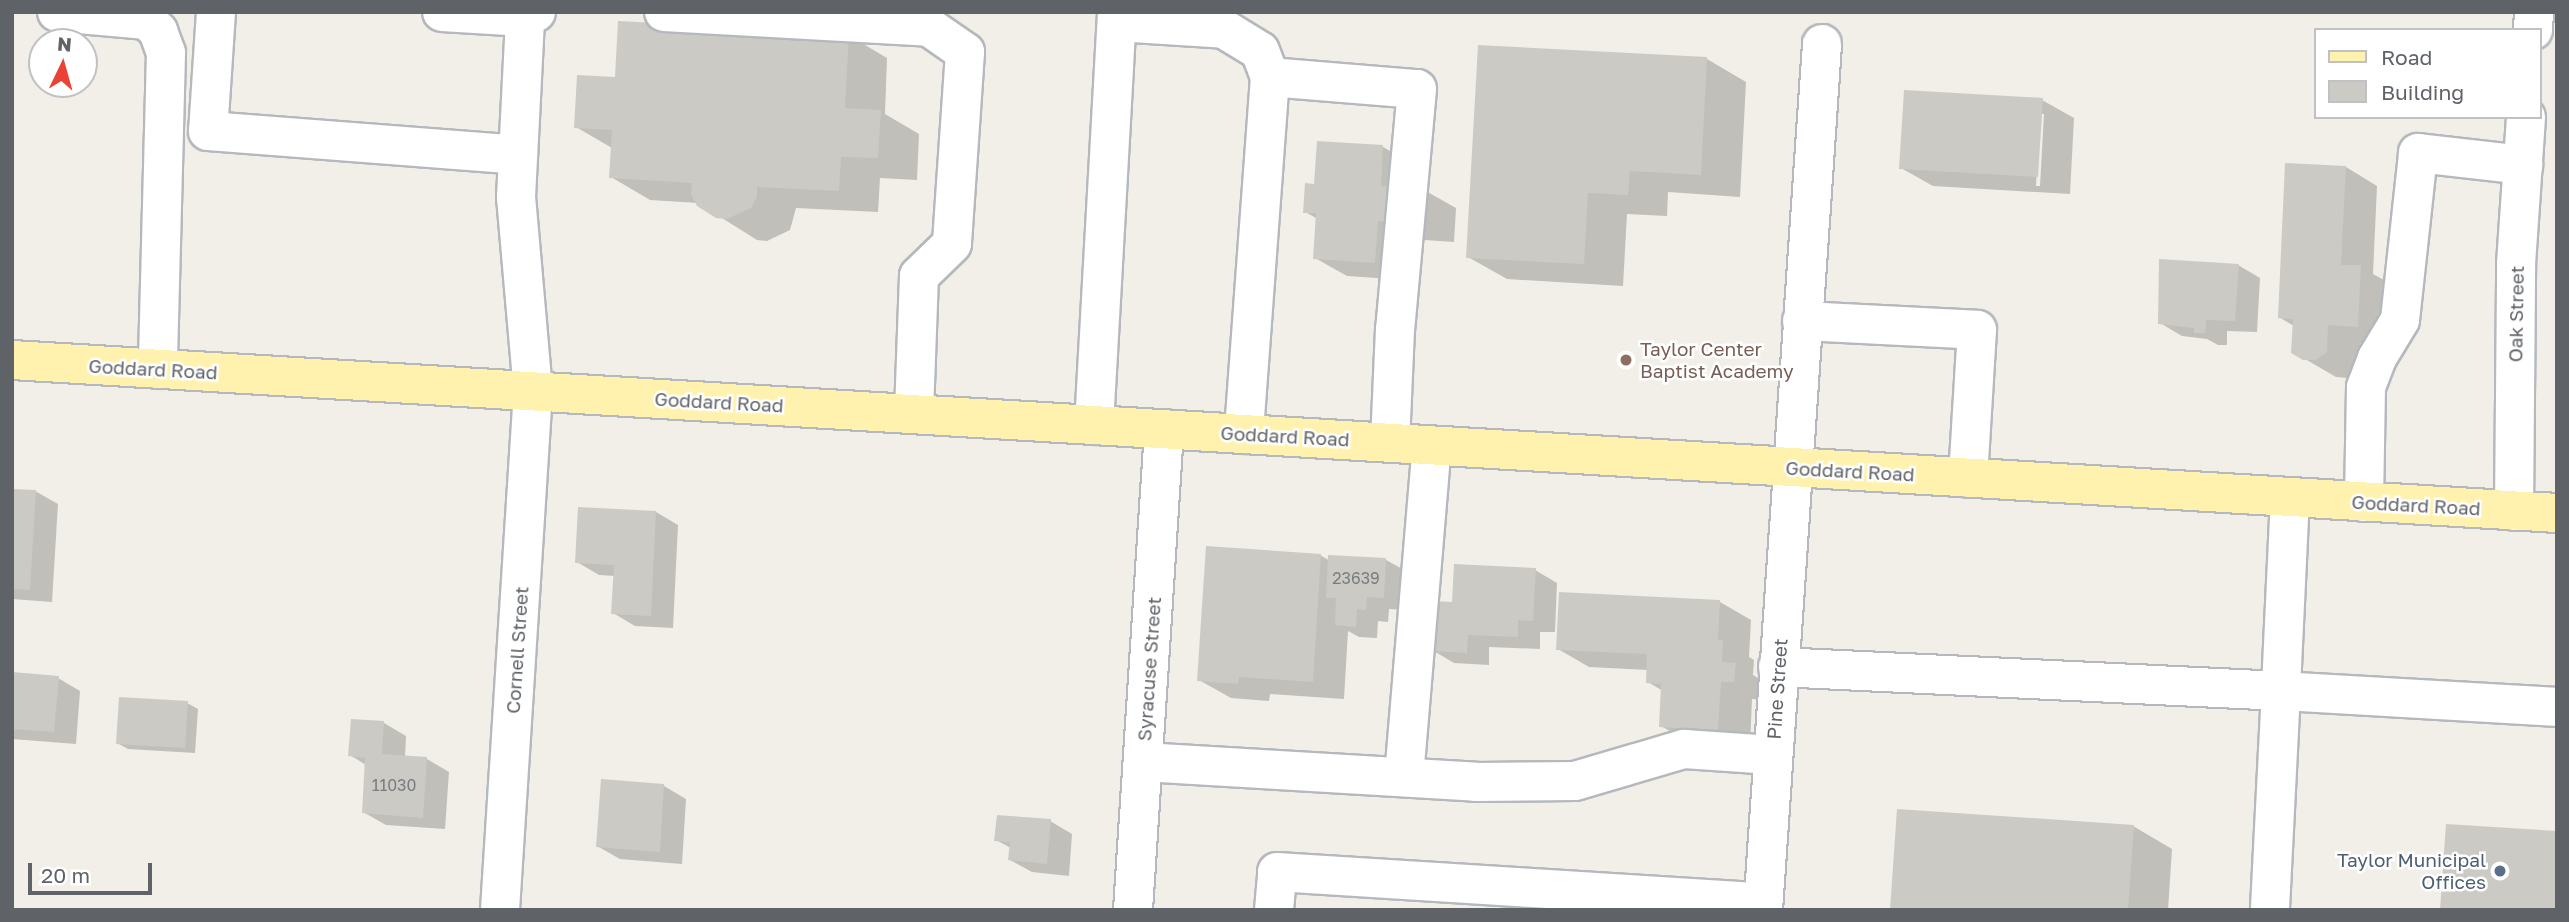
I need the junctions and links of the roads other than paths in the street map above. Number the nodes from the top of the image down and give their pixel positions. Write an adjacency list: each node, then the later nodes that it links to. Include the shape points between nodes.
1 (57, 12): 14 (street, via 147,20 158,31 166,53)
2 (216, 12): 10 (street, via 208,131)
3 (442, 12): 5 (street)
4 (664, 12): 16 (street, via 929,27 965,52 952,244 919,276)
5 (530, 15): 10 (street, Cornell Street)
6 (1117, 17): 8 (street, via 1224,29 1260,51); 17 (street)
7 (1822, 44): 12 (street, Pine Street)
8 (1270, 77): 19 (street); 20 (street, via 1417,89 1395,329)
9 (2526, 119): 11 (street, Oak Street)
10 (518, 155): 15 (street, Cornell Street, via 516,197)
11 (2523, 165): 25 (street, via 2418,153 2400,320 2376,358 2366,387); 26 (street, Oak Street, via 2516,264)
12 (1802, 321): 22 (street, Pine Street); 23 (street, via 1977,330)
13 (12, 360): 14 (main road, Goddard Road)
14 (158, 369): 15 (main road, Goddard Road)
15 (533, 391): 16 (main road, Goddard Road); 35 (street, Cornell Street)
16 (914, 414): 17 (main road, Goddard Road)
17 (1094, 425): 18 (main road, Goddard Road)
18 (1164, 429): 19 (main road, Goddard Road); 32 (street, Syracuse Street)
19 (1244, 434): 20 (main road, Goddard Road)
20 (1390, 443): 21 (main road, Goddard Road)
21 (1432, 446): 22 (main road, Goddard Road); 33 (street)
22 (1791, 467): 23 (main road, Goddard Road); 28 (street, Pine Street)
23 (1968, 478): 24 (main road, Goddard Road)
24 (2290, 497): 25 (main road, Goddard Road); 29 (street)
25 (2364, 502): 26 (main road, Goddard Road)
26 (2514, 510): 27 (main road, Goddard Road)
27 (2557, 513)
28 (1778, 667): 29 (street); 31 (street, Pine Street)
29 (2281, 691): 30 (street); 38 (street)
30 (2557, 707)
31 (1772, 755): 33 (street, via 1684,749 1575,781); 34 (street, Pine Street)
32 (1143, 762): 33 (street); 36 (street, Syracuse Street)
33 (1404, 778)
34 (1763, 906): 37 (street, via 1277,872)
35 (500, 910)
36 (1133, 910)
37 (1274, 910)
38 (2270, 910)

